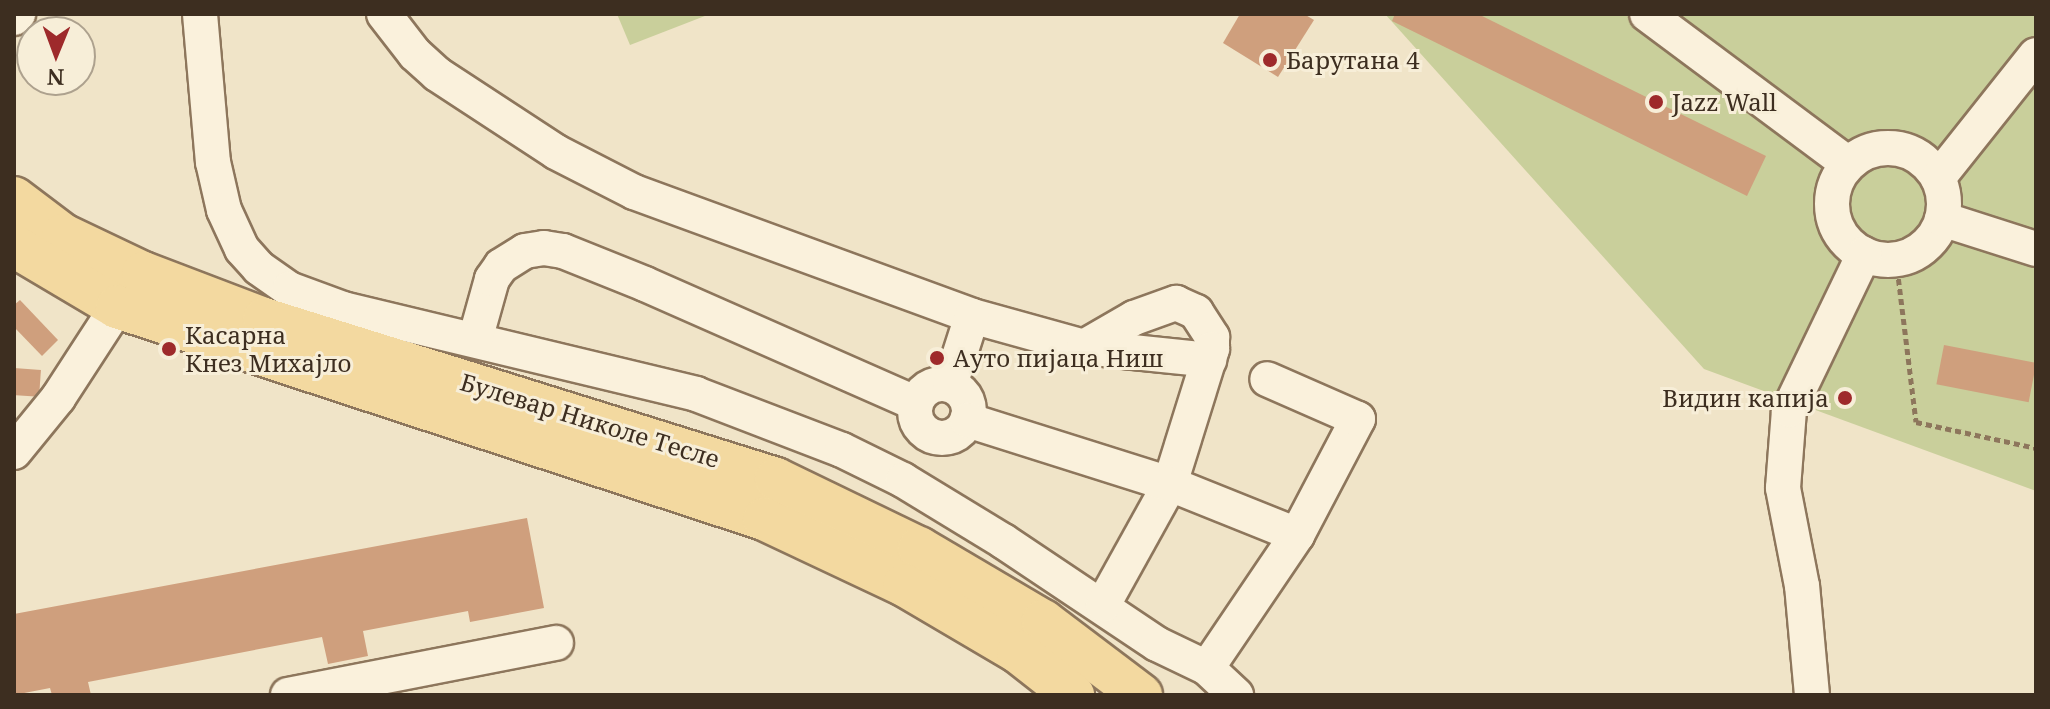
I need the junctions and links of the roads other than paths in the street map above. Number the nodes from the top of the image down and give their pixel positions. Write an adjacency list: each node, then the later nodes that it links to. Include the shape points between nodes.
1 (200, 14): 14 (street, via 213,162 224,210 242,249 259,268 304,295)
2 (384, 14): 13 (street, via 437,74 596,174 668,206)
3 (1647, 14): 5 (street)
4 (2036, 55): 6 (street)
5 (1848, 164): 6 (street, via 1874,150 1904,150 1930,166); 11 (street, via 1834,191 1835,221 1851,246)
6 (1938, 178): 8 (street)
7 (14, 198): 31 (main road, Булевар Николе Тесле, via 63,235 143,273 264,319 776,479 919,548 1031,613)
8 (1942, 219): 10 (street); 11 (street, via 1925,246)
9 (14, 246): 12 (main road, Булевар Николе Тесле)
10 (2036, 249)
11 (1880, 257): 33 (street, via 1789,410 1783,488 1802,586)
12 (117, 307): 22 (street, via 58,398); 30 (main road, Булевар Николе Тесле, via 764,519 904,585 1018,652)
13 (972, 316): 15 (street); 18 (street)
14 (475, 340): 19 (street, via 492,279 501,266 525,251 544,248 645,284); 23 (street, via 696,394 828,444)
15 (1084, 347): 16 (street); 16 (street, via 1134,318 1176,303 1205,322 1212,337)
16 (1209, 360): 24 (street)
17 (1267, 379): 25 (street, via 1358,419)
18 (950, 385): 19 (street, via 933,385); 20 (street, via 964,395)
19 (915, 403): 21 (street, via 917,422)
20 (967, 420): 21 (street, via 956,434); 24 (street)
21 (929, 435): 23 (street)
22 (14, 452)
23 (903, 480): 26 (street)
24 (1170, 484): 25 (street); 26 (street)
25 (1297, 535): 28 (street)
26 (1103, 605): 28 (street, via 1157,644)
27 (556, 643): 29 (street)
28 (1207, 668): 32 (street)
29 (288, 695)
30 (1073, 695)
31 (1141, 695)
32 (1236, 695)
33 (1812, 695)

